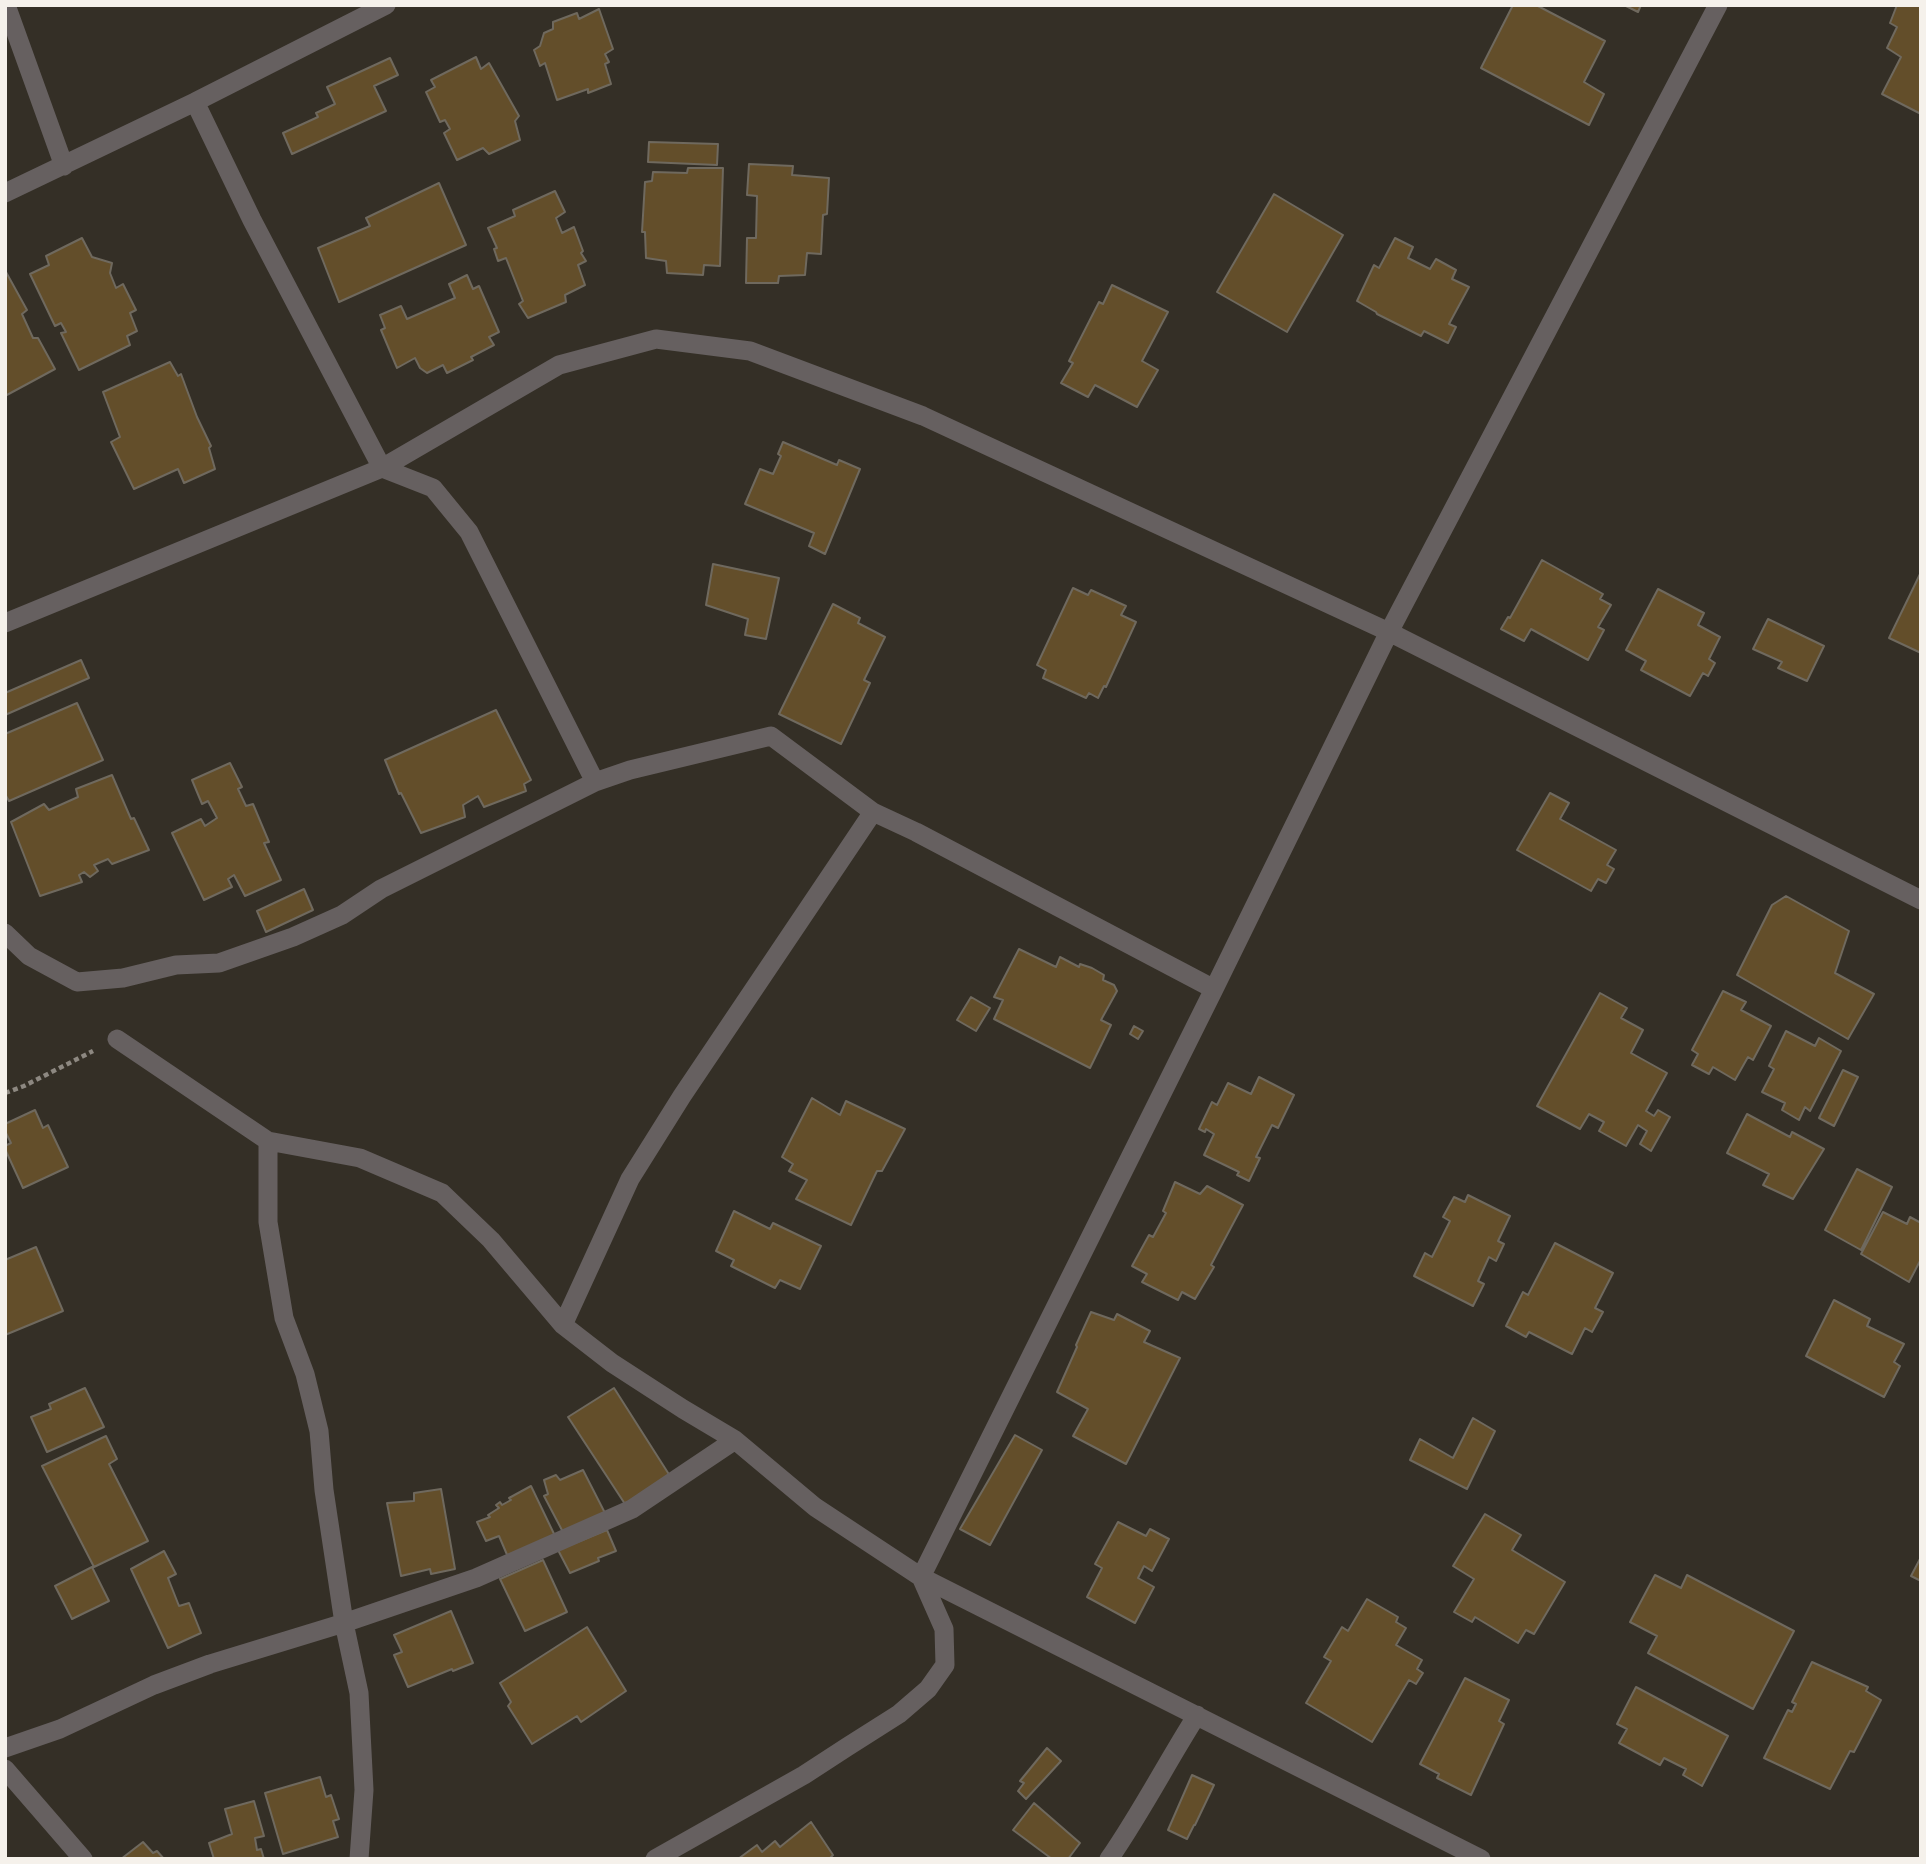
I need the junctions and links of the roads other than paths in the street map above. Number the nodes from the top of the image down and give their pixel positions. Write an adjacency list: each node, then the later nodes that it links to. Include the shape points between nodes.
1 (6, 5): 5 (street)
2 (386, 5): 4 (street)
3 (1718, 5): 9 (street)
4 (195, 102): 5 (street); 7 (street)
5 (64, 166): 6 (street)
6 (5, 193)
7 (382, 468): 8 (street); 9 (street, via 559,365 656,339 750,351 923,416); 10 (street, via 433,488 470,532)
8 (5, 623)
9 (1389, 632): 12 (street); 14 (street)
10 (595, 782): 11 (street, via 771,736); 13 (street, via 381,889 342,915 219,963 176,965 122,978 77,982 29,956)
11 (873, 812): 14 (street); 17 (street, via 630,1178)
12 (1921, 900)
13 (5, 933)
14 (1214, 989): 19 (street)
15 (117, 1040): 16 (street)
16 (268, 1141): 17 (street, via 360,1158 442,1193 491,1240); 20 (street, via 268,1222 284,1318 319,1431)
17 (563, 1325): 18 (street, via 612,1363)
18 (735, 1440): 19 (street, via 815,1507); 20 (street, via 632,1509 476,1578)
19 (921, 1577): 21 (street); 26 (street, via 944,1629 945,1665 928,1689 900,1714 804,1775)
20 (344, 1623): 22 (street, via 210,1664); 25 (street, via 359,1693 364,1790)
21 (1198, 1715): 27 (street); 28 (street)
22 (5, 1748)
23 (5, 1769): 24 (street)
24 (83, 1859)
25 (359, 1859)
26 (654, 1859)
27 (1108, 1859)
28 (1481, 1859)

